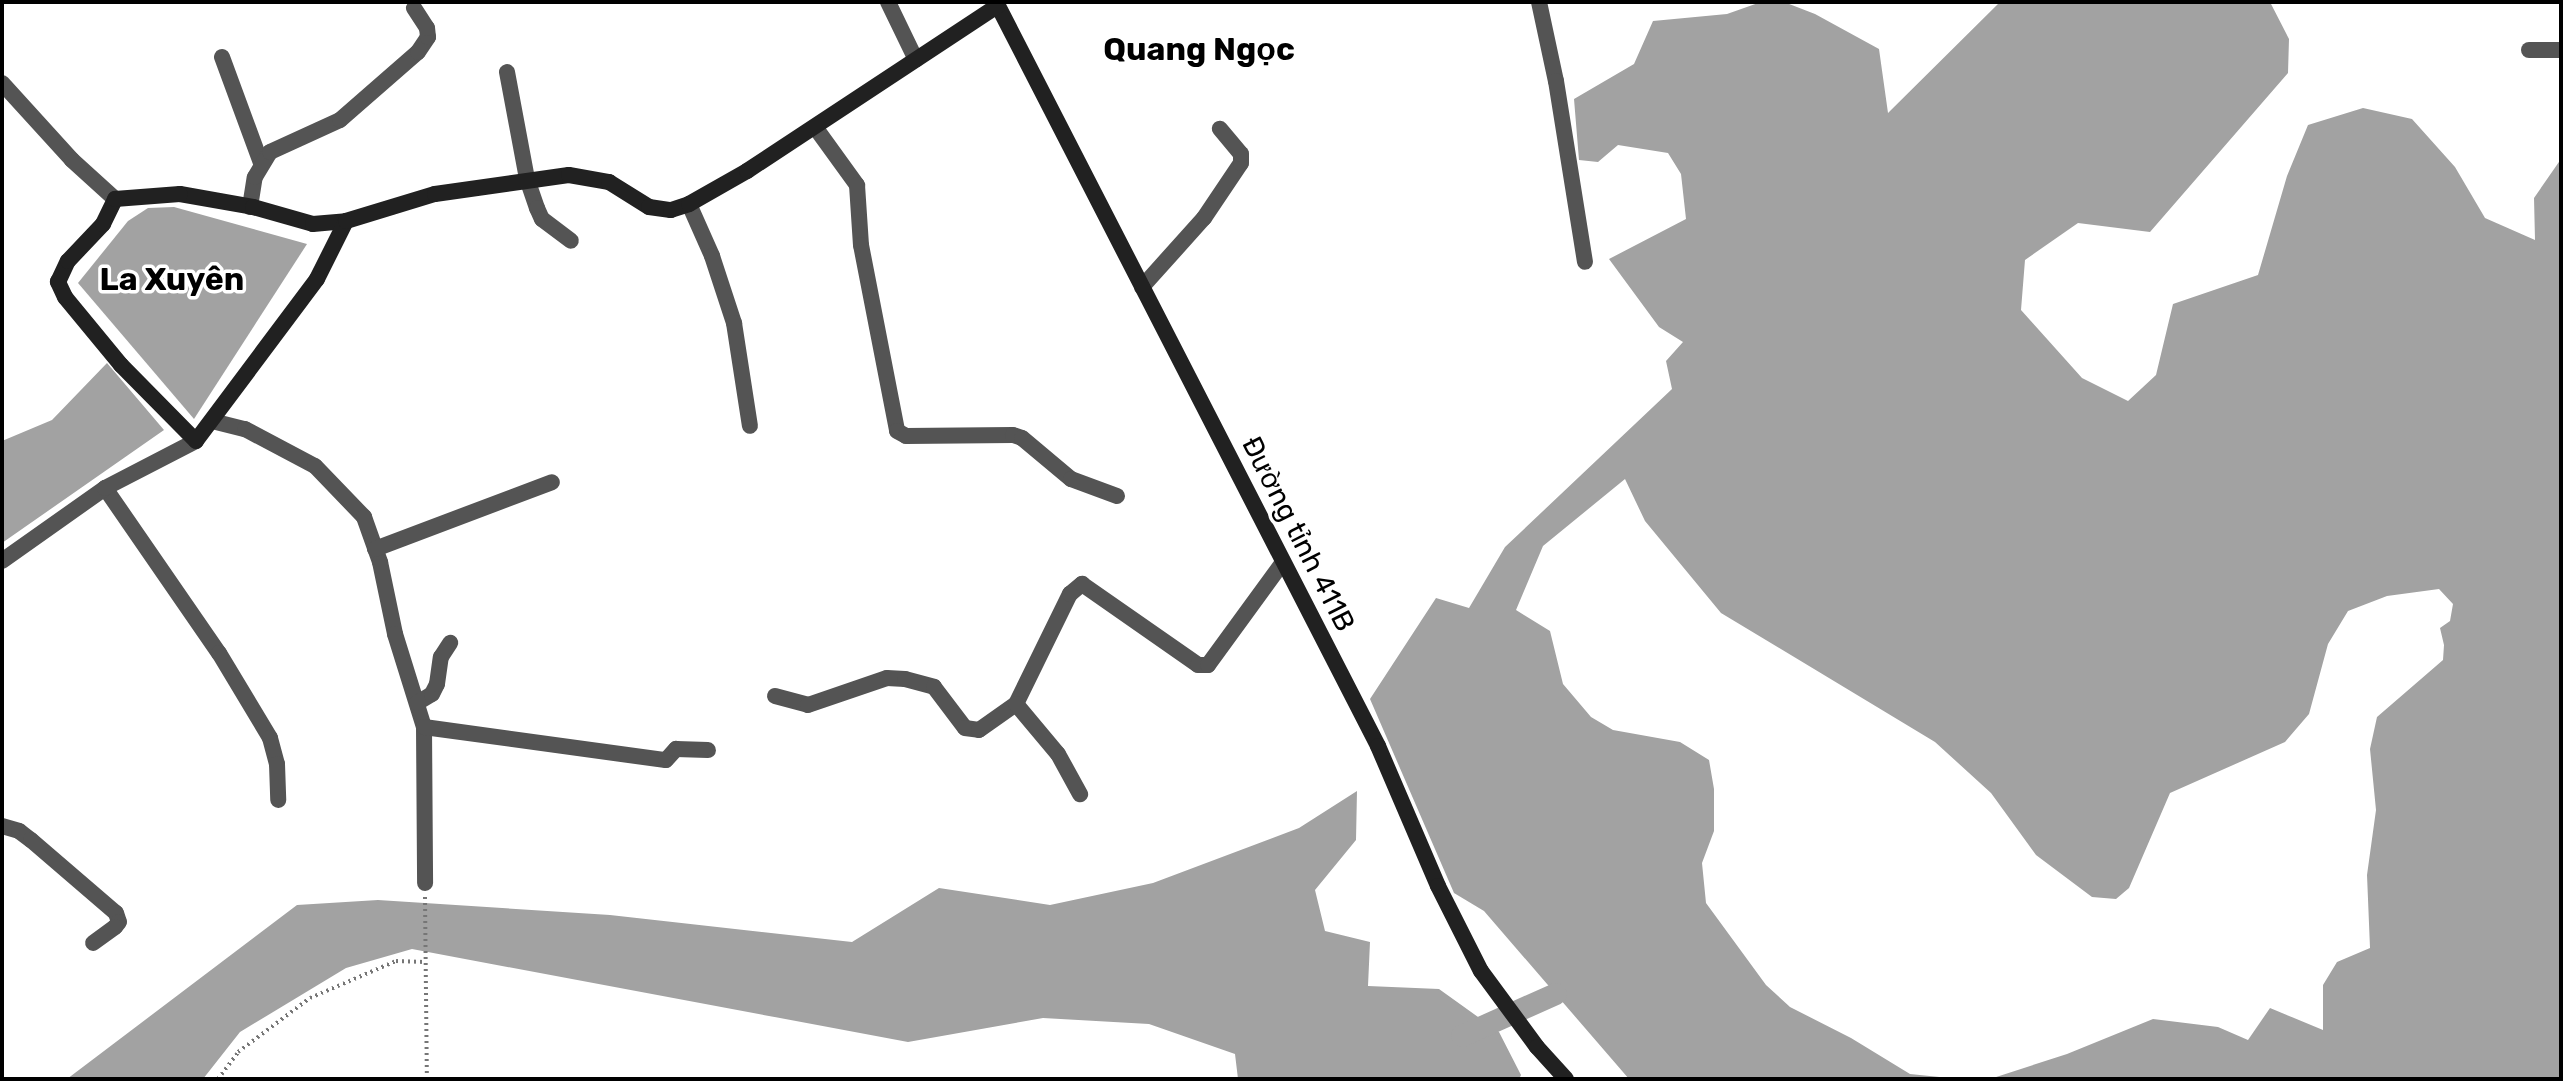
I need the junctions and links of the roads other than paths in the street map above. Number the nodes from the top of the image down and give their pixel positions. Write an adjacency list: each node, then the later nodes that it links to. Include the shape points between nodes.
1 (888, 2): 8 (street)
2 (1539, 2): 20 (street)
3 (997, 4): 8 (street); 21 (street, Đường tỉnh 411B)
4 (414, 8): 13 (street, via 428,37 418,52 340,120 278,148)
5 (2529, 50): 6 (street)
6 (2561, 50)
7 (222, 57): 13 (street)
8 (916, 60): 11 (street)
9 (507, 72): 14 (street)
10 (2, 83): 15 (street)
11 (815, 127): 16 (street); 27 (street, via 857,185 861,245 897,431 906,436 1013,435 1071,479)
12 (1220, 129): 21 (street, via 1241,154 1241,163 1204,218)
13 (261, 163): 17 (street)
14 (527, 179): 16 (street, via 569,175 609,182 649,207 671,210); 18 (street, via 435,194); 19 (street, via 542,219)
15 (115, 199): 17 (street, via 180,194); 24 (street, via 103,224 62,269 59,288 121,365)
16 (689, 204): 23 (street, via 734,323)
17 (250, 207): 18 (street, via 313,224)
18 (346, 221): 22 (street, via 317,279)
19 (571, 241)
20 (1585, 262)
21 (1142, 287): 30 (street, Đường tỉnh 411B)
22 (212, 421): 24 (street); 28 (street, via 245,429 315,466 364,517)
23 (750, 426)
24 (196, 441): 26 (street)
25 (552, 482): 28 (street)
26 (105, 488): 29 (street); 38 (street, via 219,653 270,738)
27 (1117, 496)
28 (375, 549): 33 (street)
29 (2, 561)
30 (1283, 562): 34 (street, via 1203,666 1082,584 1070,594); 42 (street, Đường tỉnh 411B, via 1378,746 1481,971)
31 (450, 643): 33 (street, via 432,694)
32 (775, 696): 34 (street, via 808,705 887,678 905,679 934,687 972,731)
33 (417, 703): 35 (street)
34 (1016, 704): 37 (street, via 1058,754)
35 (424, 727): 36 (street, via 666,760 676,749); 40 (street)
36 (708, 750)
37 (1080, 794)
38 (278, 800)
39 (3, 828): 41 (street, via 31,840 116,913 119,922)
40 (425, 883)
41 (93, 943)
42 (1566, 1079)

